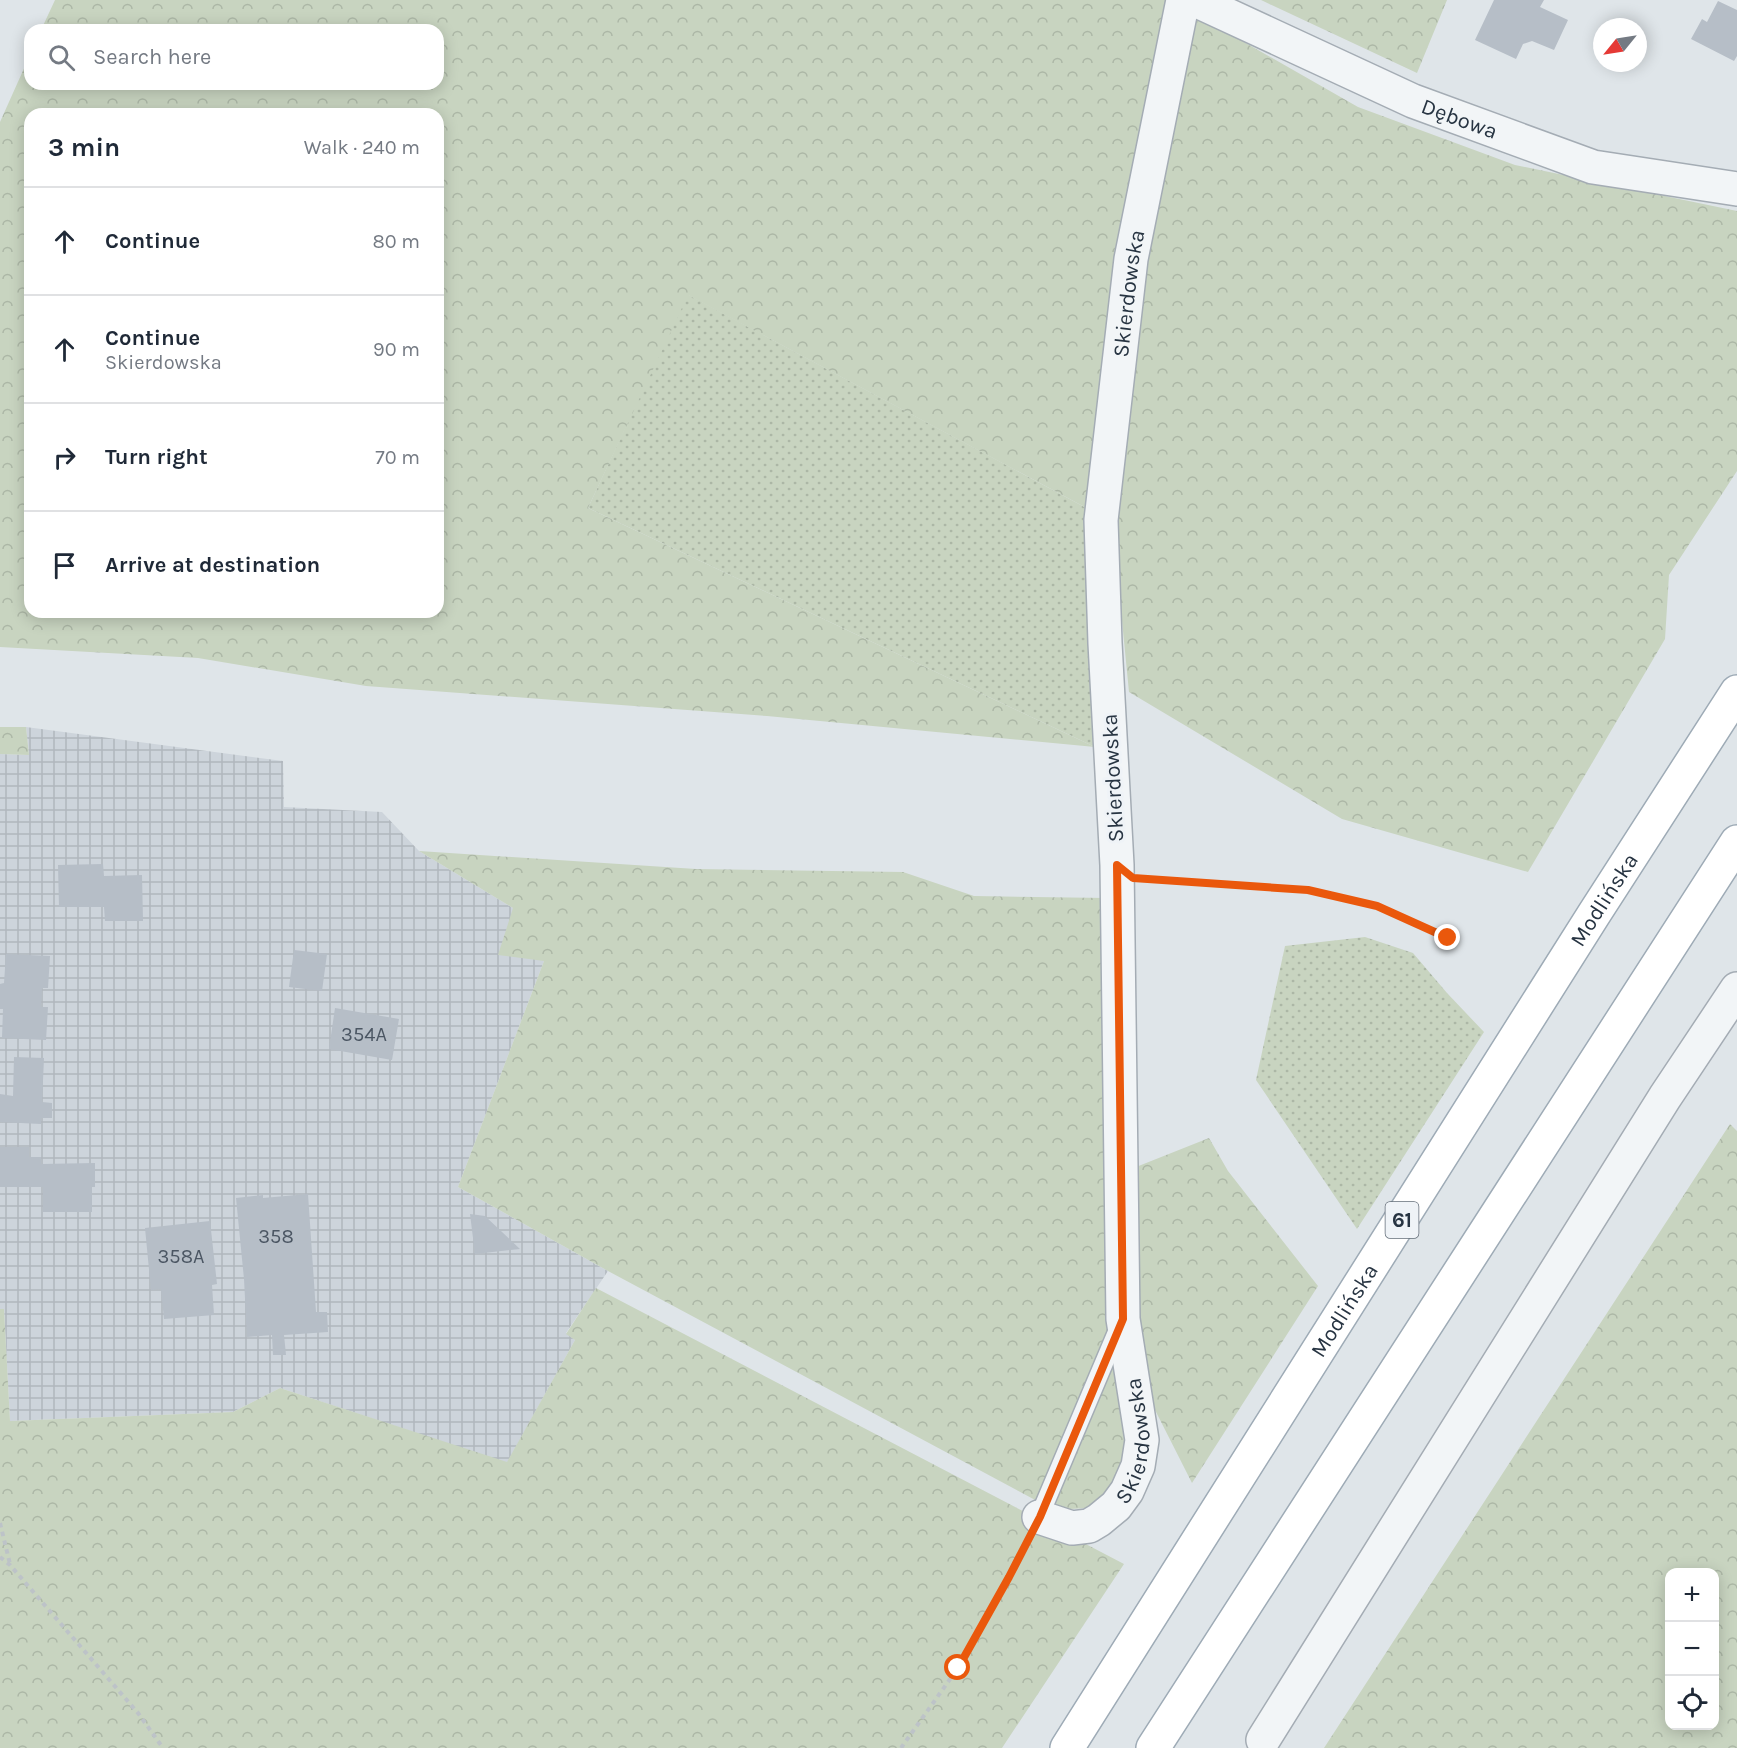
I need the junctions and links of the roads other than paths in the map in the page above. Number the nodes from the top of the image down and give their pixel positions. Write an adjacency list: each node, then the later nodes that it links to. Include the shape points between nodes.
1 (1183, 0): 7 (street, Skierdowska, via 1131,259 1101,520 1117,865)
2 (1195, 0): 3 (street, Dębowa, via 1413,101 1593,167)
3 (1737, 189)
4 (1737, 692): 10 (main road, Modlińska / 61)
5 (1737, 842): 11 (main road)
6 (1737, 989): 9 (street, via 1665,1097)
7 (1123, 1319): 8 (lane); 8 (street, Skierdowska, via 1142,1440 1138,1466 1116,1506 1089,1526 1072,1528)
8 (1040, 1517)
9 (1263, 1740)
10 (1067, 1748)
11 (1153, 1748)

